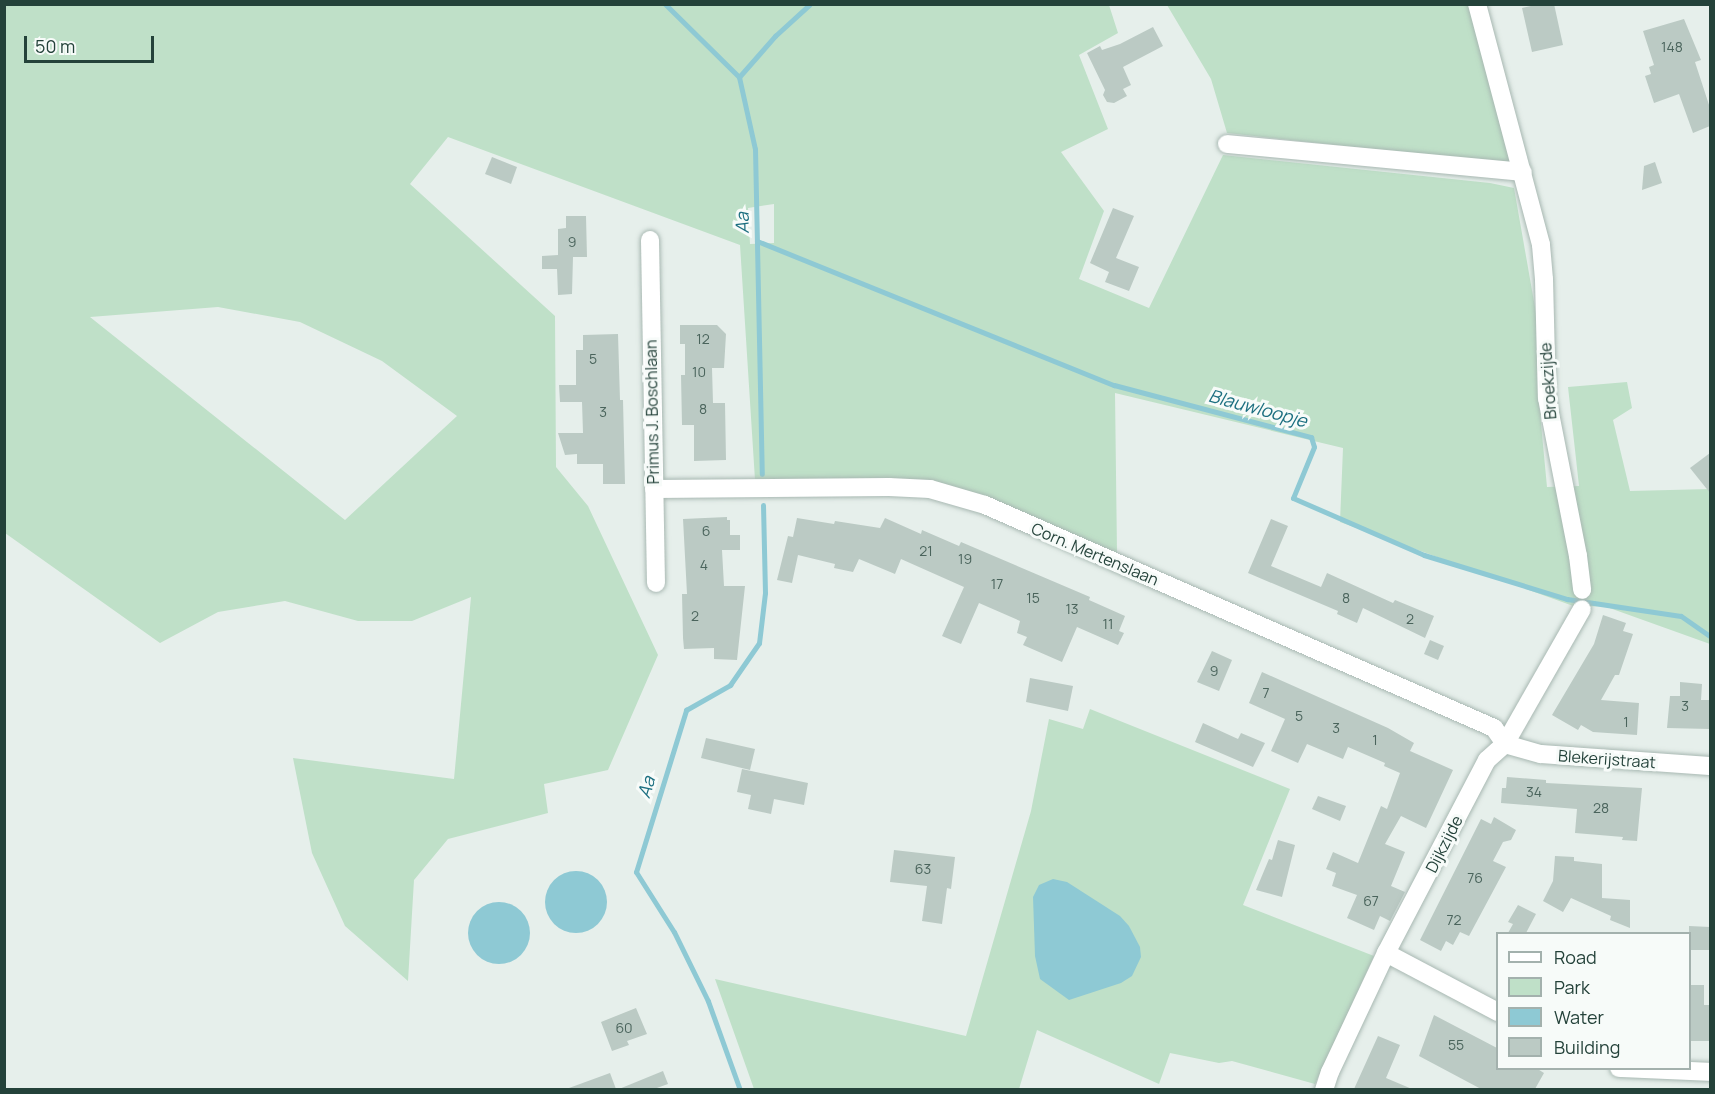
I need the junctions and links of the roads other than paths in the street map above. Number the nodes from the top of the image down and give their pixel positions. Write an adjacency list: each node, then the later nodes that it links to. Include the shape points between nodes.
1 (1477, 4): 3 (street, Broekzijde)
2 (1227, 144): 3 (street)
3 (1523, 172): 7 (street, Broekzijde, via 1544,279 1549,419)
4 (650, 240): 5 (street, Primus J. Boschlaan)
5 (654, 489): 6 (street, Primus J. Boschlaan); 9 (street, Corn. Mertenslaan, via 889,487 930,489 985,505 1494,728)
6 (656, 583)
7 (1582, 590)
8 (1582, 609): 9 (street, Dijkzijde)
9 (1505, 744): 10 (street, Blekerijstraat, via 1540,754); 11 (street, Dijkzijde, via 1487,760)
10 (1710, 766)
11 (1386, 953): 12 (street); 15 (street, Dijkzijde)
12 (1496, 1011)
13 (1664, 1070): 14 (street)
14 (1710, 1072)
15 (1324, 1089)

